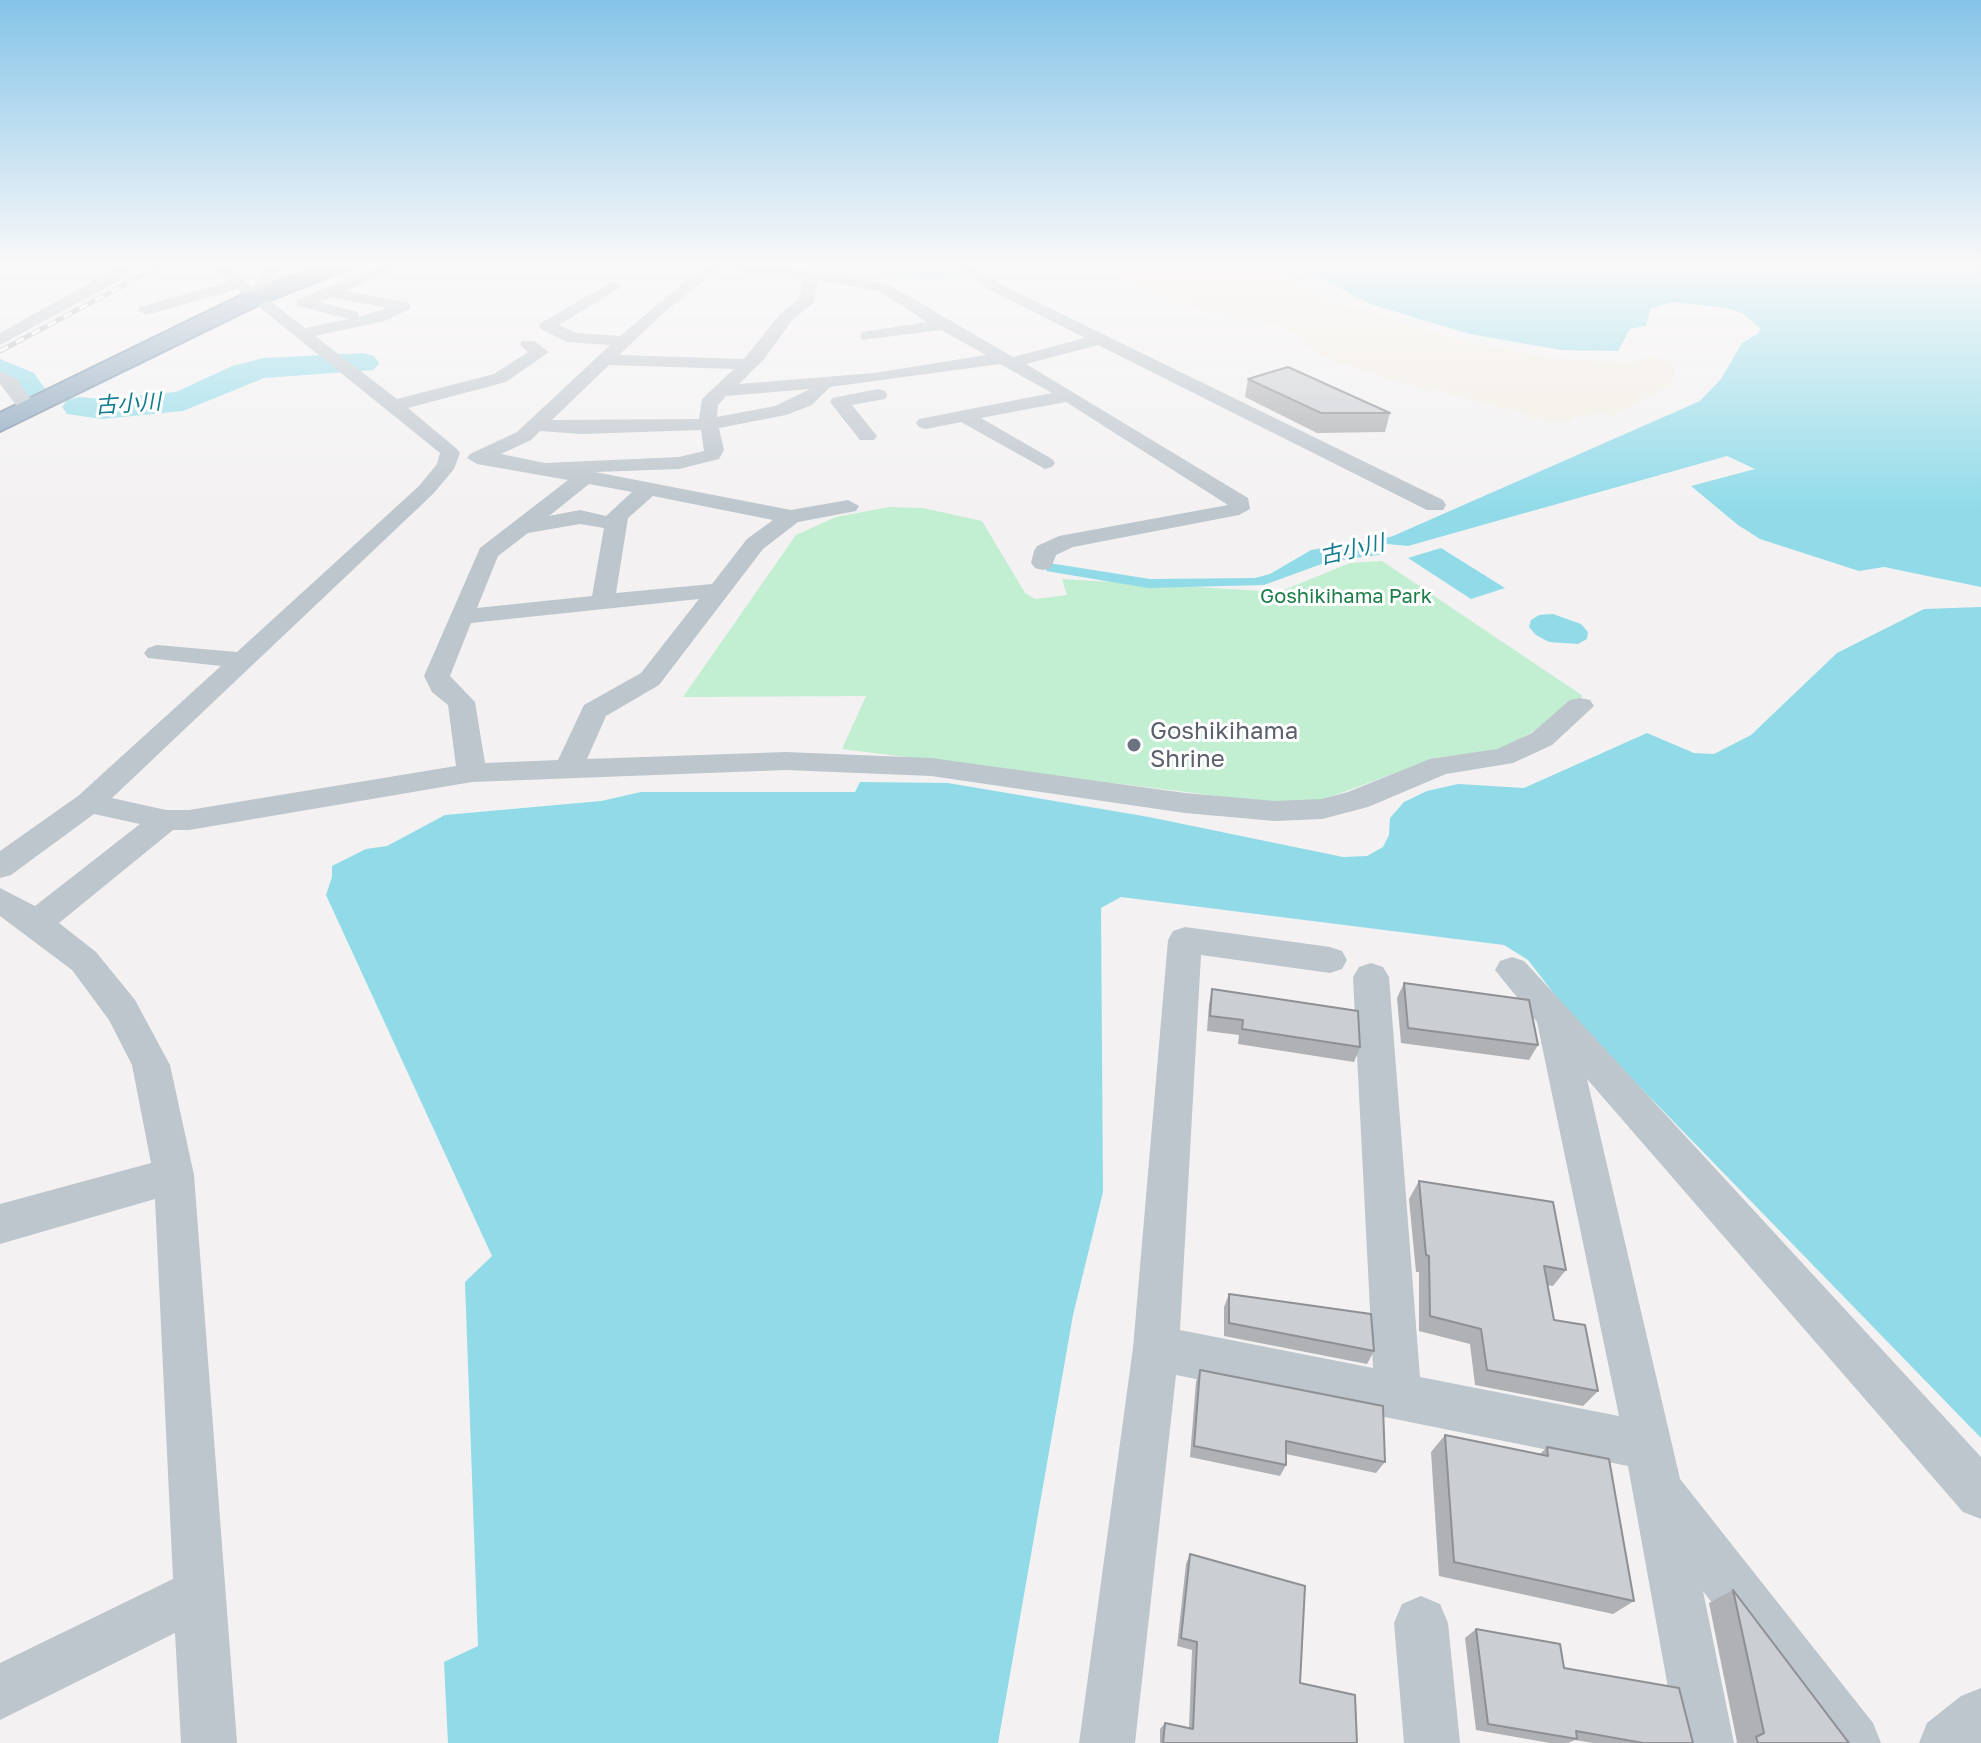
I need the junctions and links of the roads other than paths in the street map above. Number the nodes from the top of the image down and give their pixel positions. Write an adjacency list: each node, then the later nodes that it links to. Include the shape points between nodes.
1 (144, 346): 17 (highway)
2 (320, 346): 16 (street)
3 (530, 346): 16 (street, via 540,352 507,382)
4 (616, 346): 9 (street)
5 (764, 346): 11 (street)
6 (982, 346): 10 (street)
7 (1073, 346): 10 (street)
8 (1115, 346): 30 (street)
9 (602, 360): 11 (street); 22 (street)
10 (1012, 363): 13 (street); 15 (street); 23 (street, via 839,402)
11 (750, 364): 14 (street)
12 (0, 376): 17 (street)
13 (823, 383): 14 (street); 21 (street, via 805,401 779,411)
14 (722, 391): 21 (street, via 709,403)
15 (1068, 396): 18 (street); 35 (street, via 1240,503 1239,509 1067,541 1045,551)
16 (392, 406): 26 (street, via 444,445 450,453)
17 (29, 409): 19 (highway)
18 (964, 416): 20 (street); 25 (street)
19 (0, 423)
20 (926, 423)
21 (709, 424): 22 (street); 27 (street, via 714,450 701,459)
22 (536, 425): 24 (street)
23 (867, 436)
24 (484, 457): 26 (street); 27 (street)
25 (1045, 463)
26 (447, 465): 40 (street)
27 (549, 468): 28 (street)
28 (586, 476): 29 (street); 34 (street)
29 (649, 489): 32 (street); 33 (street, via 617,516)
30 (1435, 505)
31 (848, 506): 32 (street)
32 (791, 517): 36 (street, via 755,544)
33 (615, 524): 34 (street, via 580,517); 37 (street)
34 (521, 527): 38 (street, via 488,553)
35 (1043, 563)
36 (719, 590): 37 (street); 42 (street, via 650,679 594,711)
37 (603, 602): 38 (street)
38 (462, 617): 43 (street, via 437,676 461,702)
39 (157, 653): 40 (street)
40 (245, 660): 44 (street)
41 (1580, 706): 42 (street, via 1542,739 1503,757 1440,766 1322,809 1275,811 1185,803 931,767 786,761)
42 (569, 768): 43 (street)
43 (472, 773): 45 (street)
44 (89, 803): 45 (street); 46 (street)
45 (166, 820): 48 (street)
46 (3, 863)
47 (0, 900): 48 (street)
48 (36, 923): 53 (street, via 84,961 122,1010 151,1065)
49 (1330, 960): 55 (street, via 1185,940)
50 (1512, 970): 52 (street)
51 (1371, 977): 56 (street)
52 (1554, 1018): 57 (street); 58 (street)
53 (174, 1175): 54 (street); 59 (street)
54 (0, 1224)
55 (1156, 1348): 56 (street); 64 (street)
56 (1398, 1397): 57 (street)
57 (1653, 1468): 66 (street); 67 (street)
58 (1981, 1494)
59 (198, 1594): 61 (street); 63 (street)
60 (1421, 1623): 65 (street)
61 (0, 1692)
62 (1981, 1716): 68 (street)
63 (209, 1743)
64 (1107, 1743)
65 (1432, 1743)
66 (1706, 1743)
67 (1853, 1743)
68 (1947, 1743)

